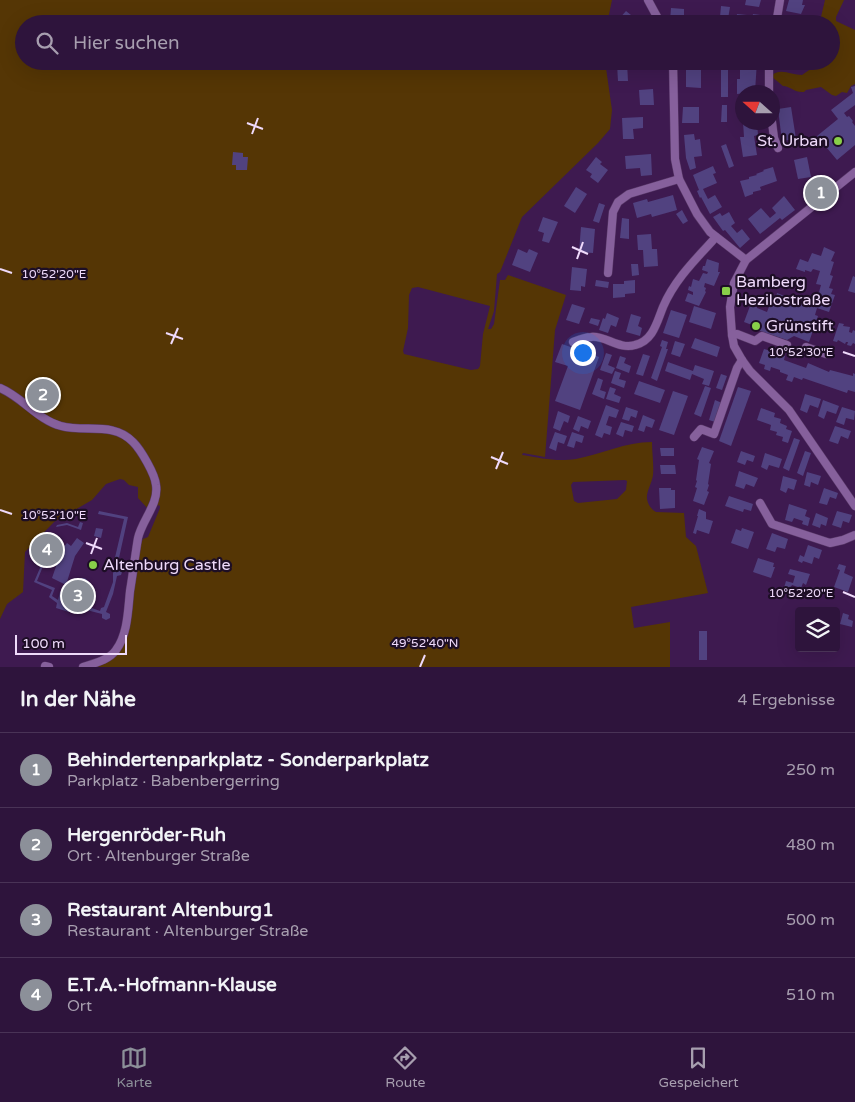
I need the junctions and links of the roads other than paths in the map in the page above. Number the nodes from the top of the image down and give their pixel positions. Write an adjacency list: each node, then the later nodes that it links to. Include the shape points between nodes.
1 (648, 0): 3 (street)
2 (780, 0): 4 (street)
3 (656, 15)
4 (778, 15)
5 (672, 70): 11 (street, via 674,159)
6 (769, 70): 7 (street)
7 (769, 85)
8 (774, 130): 9 (street)
9 (778, 148)
10 (855, 172): 13 (street)
11 (679, 179): 12 (street, via 697,214); 14 (street, via 629,194 618,202 613,212)
12 (716, 237): 13 (street); 16 (street, via 682,275 651,334 641,343 621,346 592,336)
13 (746, 260): 15 (street, via 732,292)
14 (608, 274)
15 (732, 335): 17 (street, via 755,340 762,336); 20 (street)
16 (573, 342)
17 (787, 345)
18 (806, 347): 19 (street)
19 (826, 354)
20 (742, 360): 22 (street, via 714,434 701,429); 24 (street, via 789,410)
21 (0, 388): 26 (street, via 58,426 104,428 131,440 156,484 156,497 139,534 126,625 120,643 108,657)
22 (694, 438)
23 (760, 503): 25 (street, via 772,524 830,543)
24 (855, 506)
25 (855, 536)
26 (83, 667)

